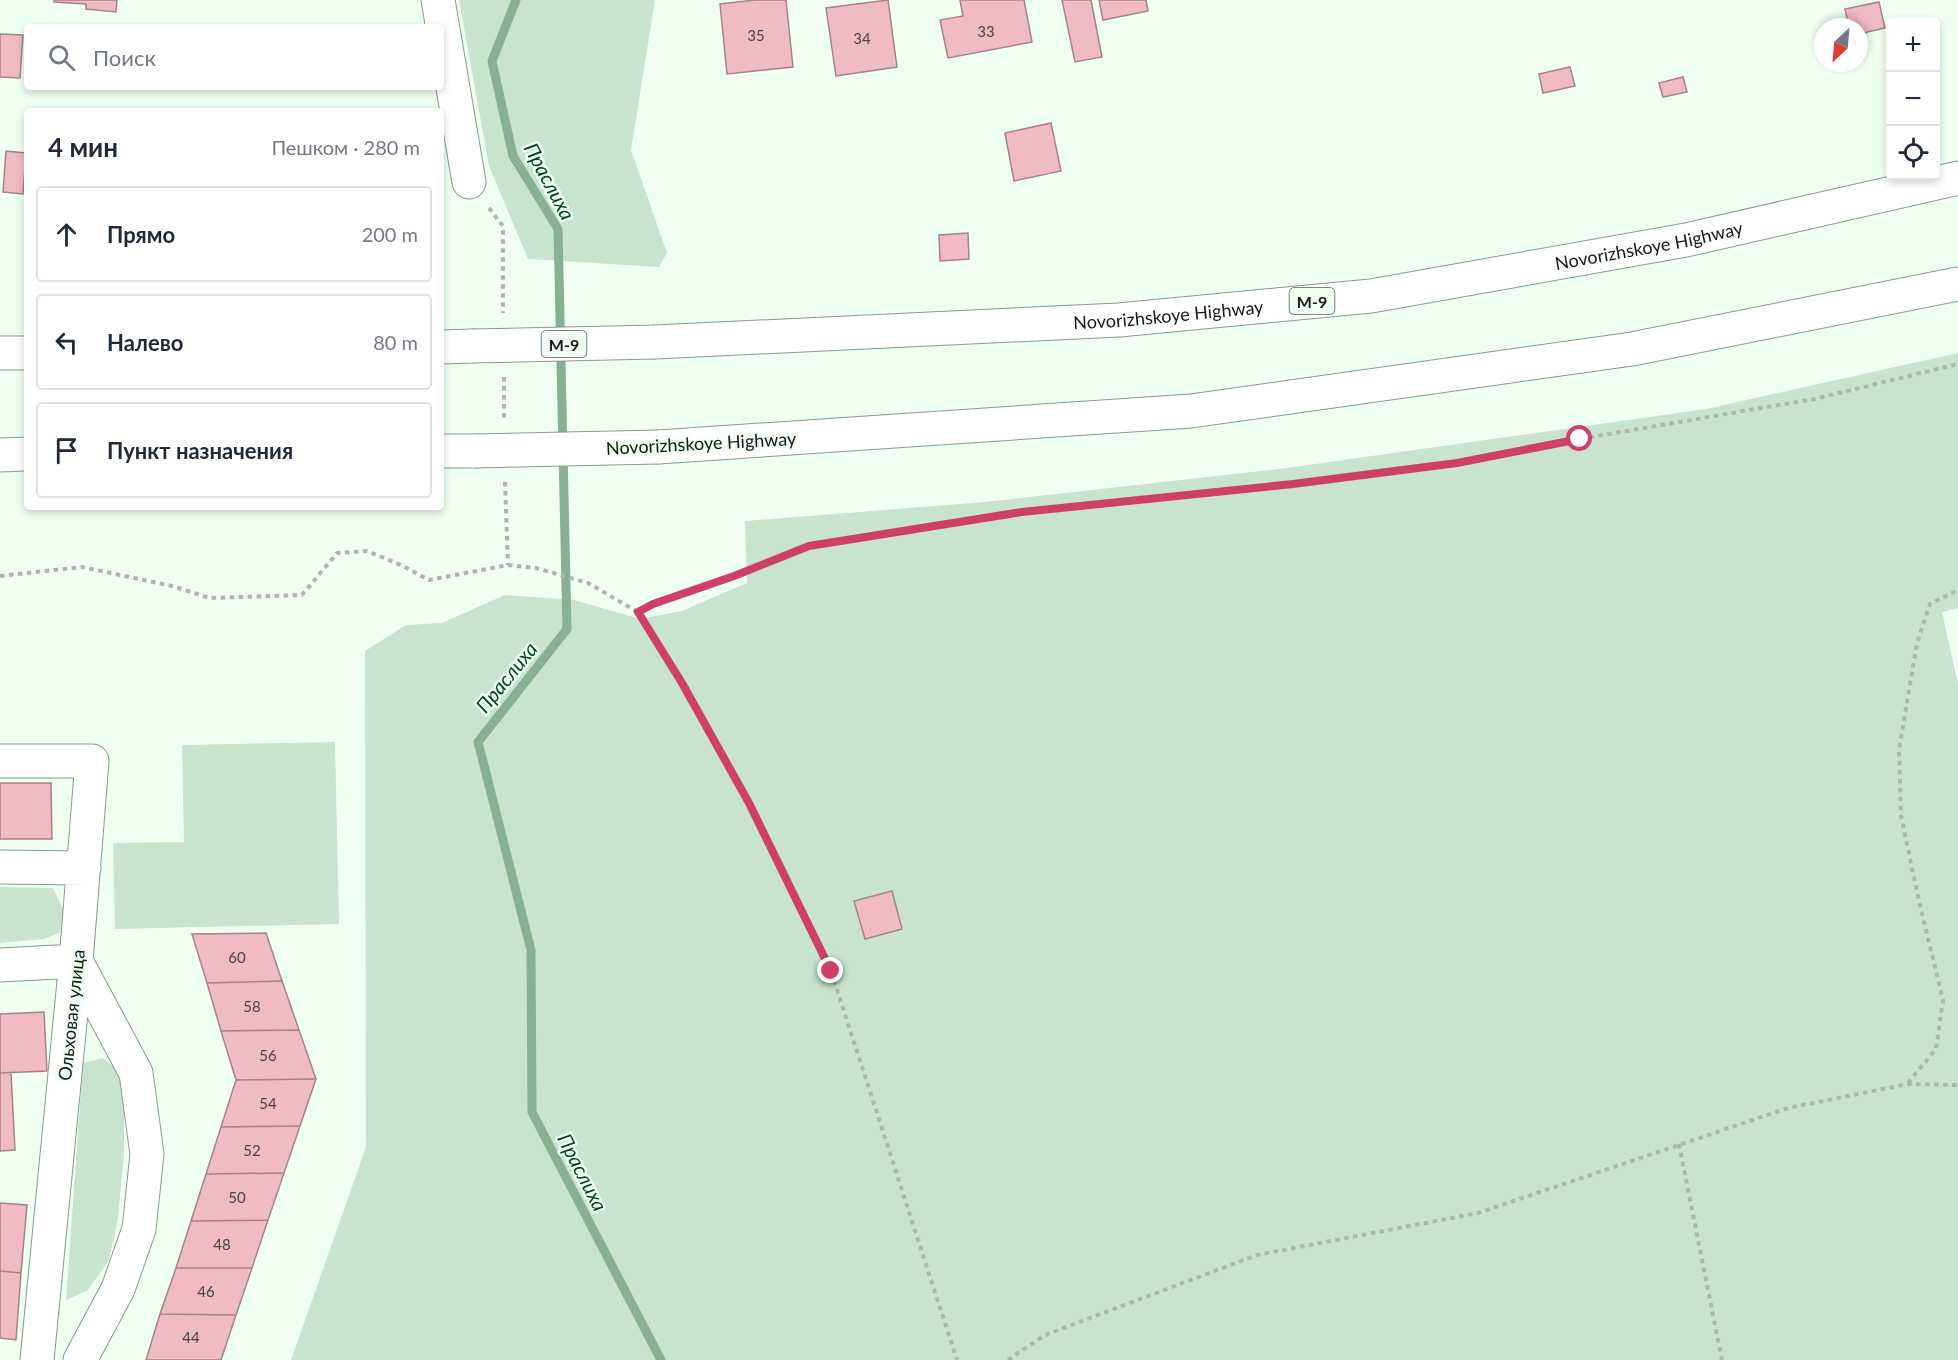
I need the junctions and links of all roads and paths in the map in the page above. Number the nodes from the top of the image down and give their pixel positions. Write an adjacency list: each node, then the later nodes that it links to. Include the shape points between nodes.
1 (438, 0): 2 (main road)
2 (442, 24)
3 (444, 35): 5 (main road)
4 (1958, 178): 7 (main road, Novorizhskoye Highway / М-9, bridge, via 1686,240 1371,296 1119,320 655,342)
5 (469, 182)
6 (1958, 284): 11 (main road, Novorizhskoye Highway, bridge, via 1632,350 1191,411 658,447)
7 (457, 346)
8 (0, 353): 9 (main road)
9 (24, 353)
10 (1958, 364): 16 (path, via 1814,399 1457,463 1022,512 809,546)
11 (444, 451)
12 (0, 454): 13 (main road)
13 (24, 454)
14 (0, 576): 16 (path, via 82,567 210,598 302,595 338,553 367,551 429,580 508,565 536,568 588,583)
15 (1958, 590): 22 (path, via 1930,604 1917,643 1899,750 1901,816 1943,1000 1936,1049)
16 (638, 612): 27 (path, via 749,803 831,971)
17 (0, 761): 19 (main road, Ольховая улица, via 92,761)
18 (0, 867): 19 (main road)
19 (84, 868): 20 (main road, Ольховая улица)
20 (76, 960): 21 (main road); 25 (main road, Ольховая улица); 26 (main road, via 136,1073 147,1154 139,1229 118,1289)
21 (0, 965)
22 (1908, 1084): 23 (path); 24 (path, via 1788,1108)
23 (1958, 1085)
24 (1679, 1144): 28 (path, via 1478,1213 1257,1256 1045,1335); 29 (path)
25 (37, 1360)
26 (80, 1360)
27 (957, 1360)
28 (1008, 1360)
29 (1722, 1360)

